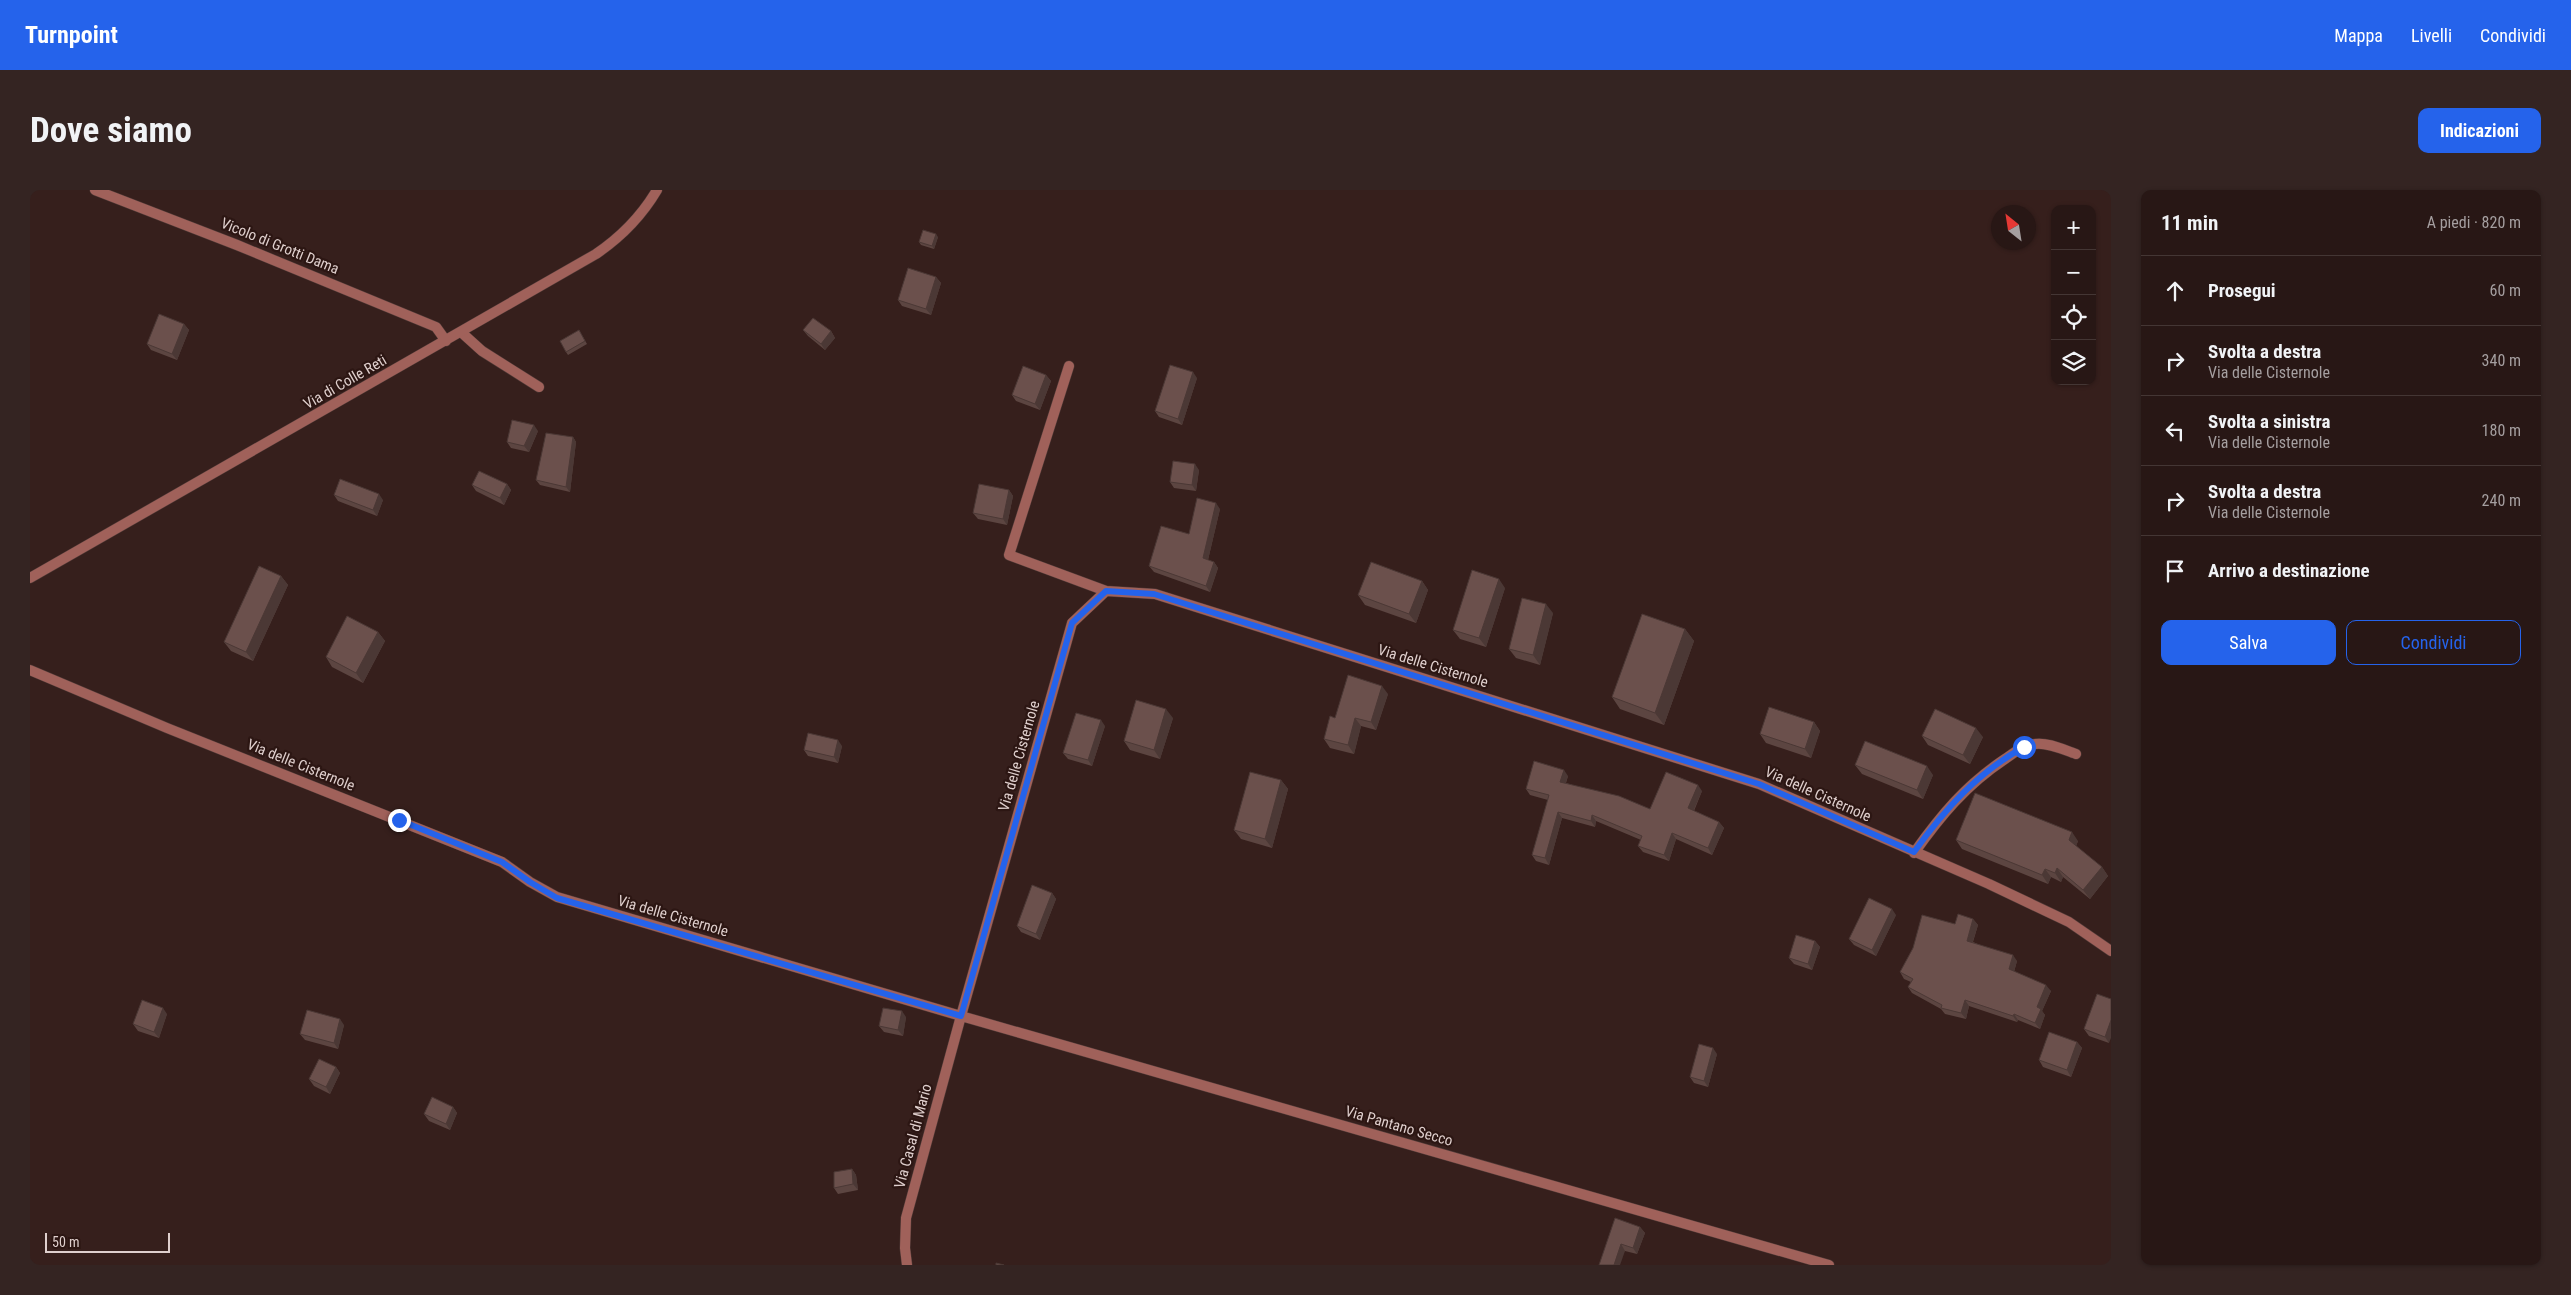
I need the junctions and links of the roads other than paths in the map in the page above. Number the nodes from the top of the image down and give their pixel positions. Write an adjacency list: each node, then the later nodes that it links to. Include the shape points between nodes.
1 (95, 190): 4 (street, Vicolo di Grotti Dama, via 436,327)
2 (657, 190): 3 (street, Via di Colle Reti, via 637,218 607,247)
3 (461, 332): 4 (street, Via di Colle Reti); 6 (street, via 482,351)
4 (446, 341): 7 (street, Via di Colle Reti)
5 (1069, 366): 8 (street, via 1008,555)
6 (540, 387)
7 (30, 578)
8 (1106, 591): 11 (street, Via delle Cisternole, via 1154,594 1759,784); 13 (street, Via delle Cisternole, via 1072,623)
9 (30, 670): 13 (street, Via delle Cisternole, via 502,862 557,898)
10 (2076, 754): 11 (street, via 2036,744 2019,750 1970,784)
11 (1914, 852): 12 (street, Via delle Cisternole, via 2068,922)
12 (2111, 951)
13 (961, 1016): 14 (street, Via Casal di Mario, via 906,1218); 15 (street, Via Pantano Secco)
14 (907, 1265)
15 (1828, 1265)

